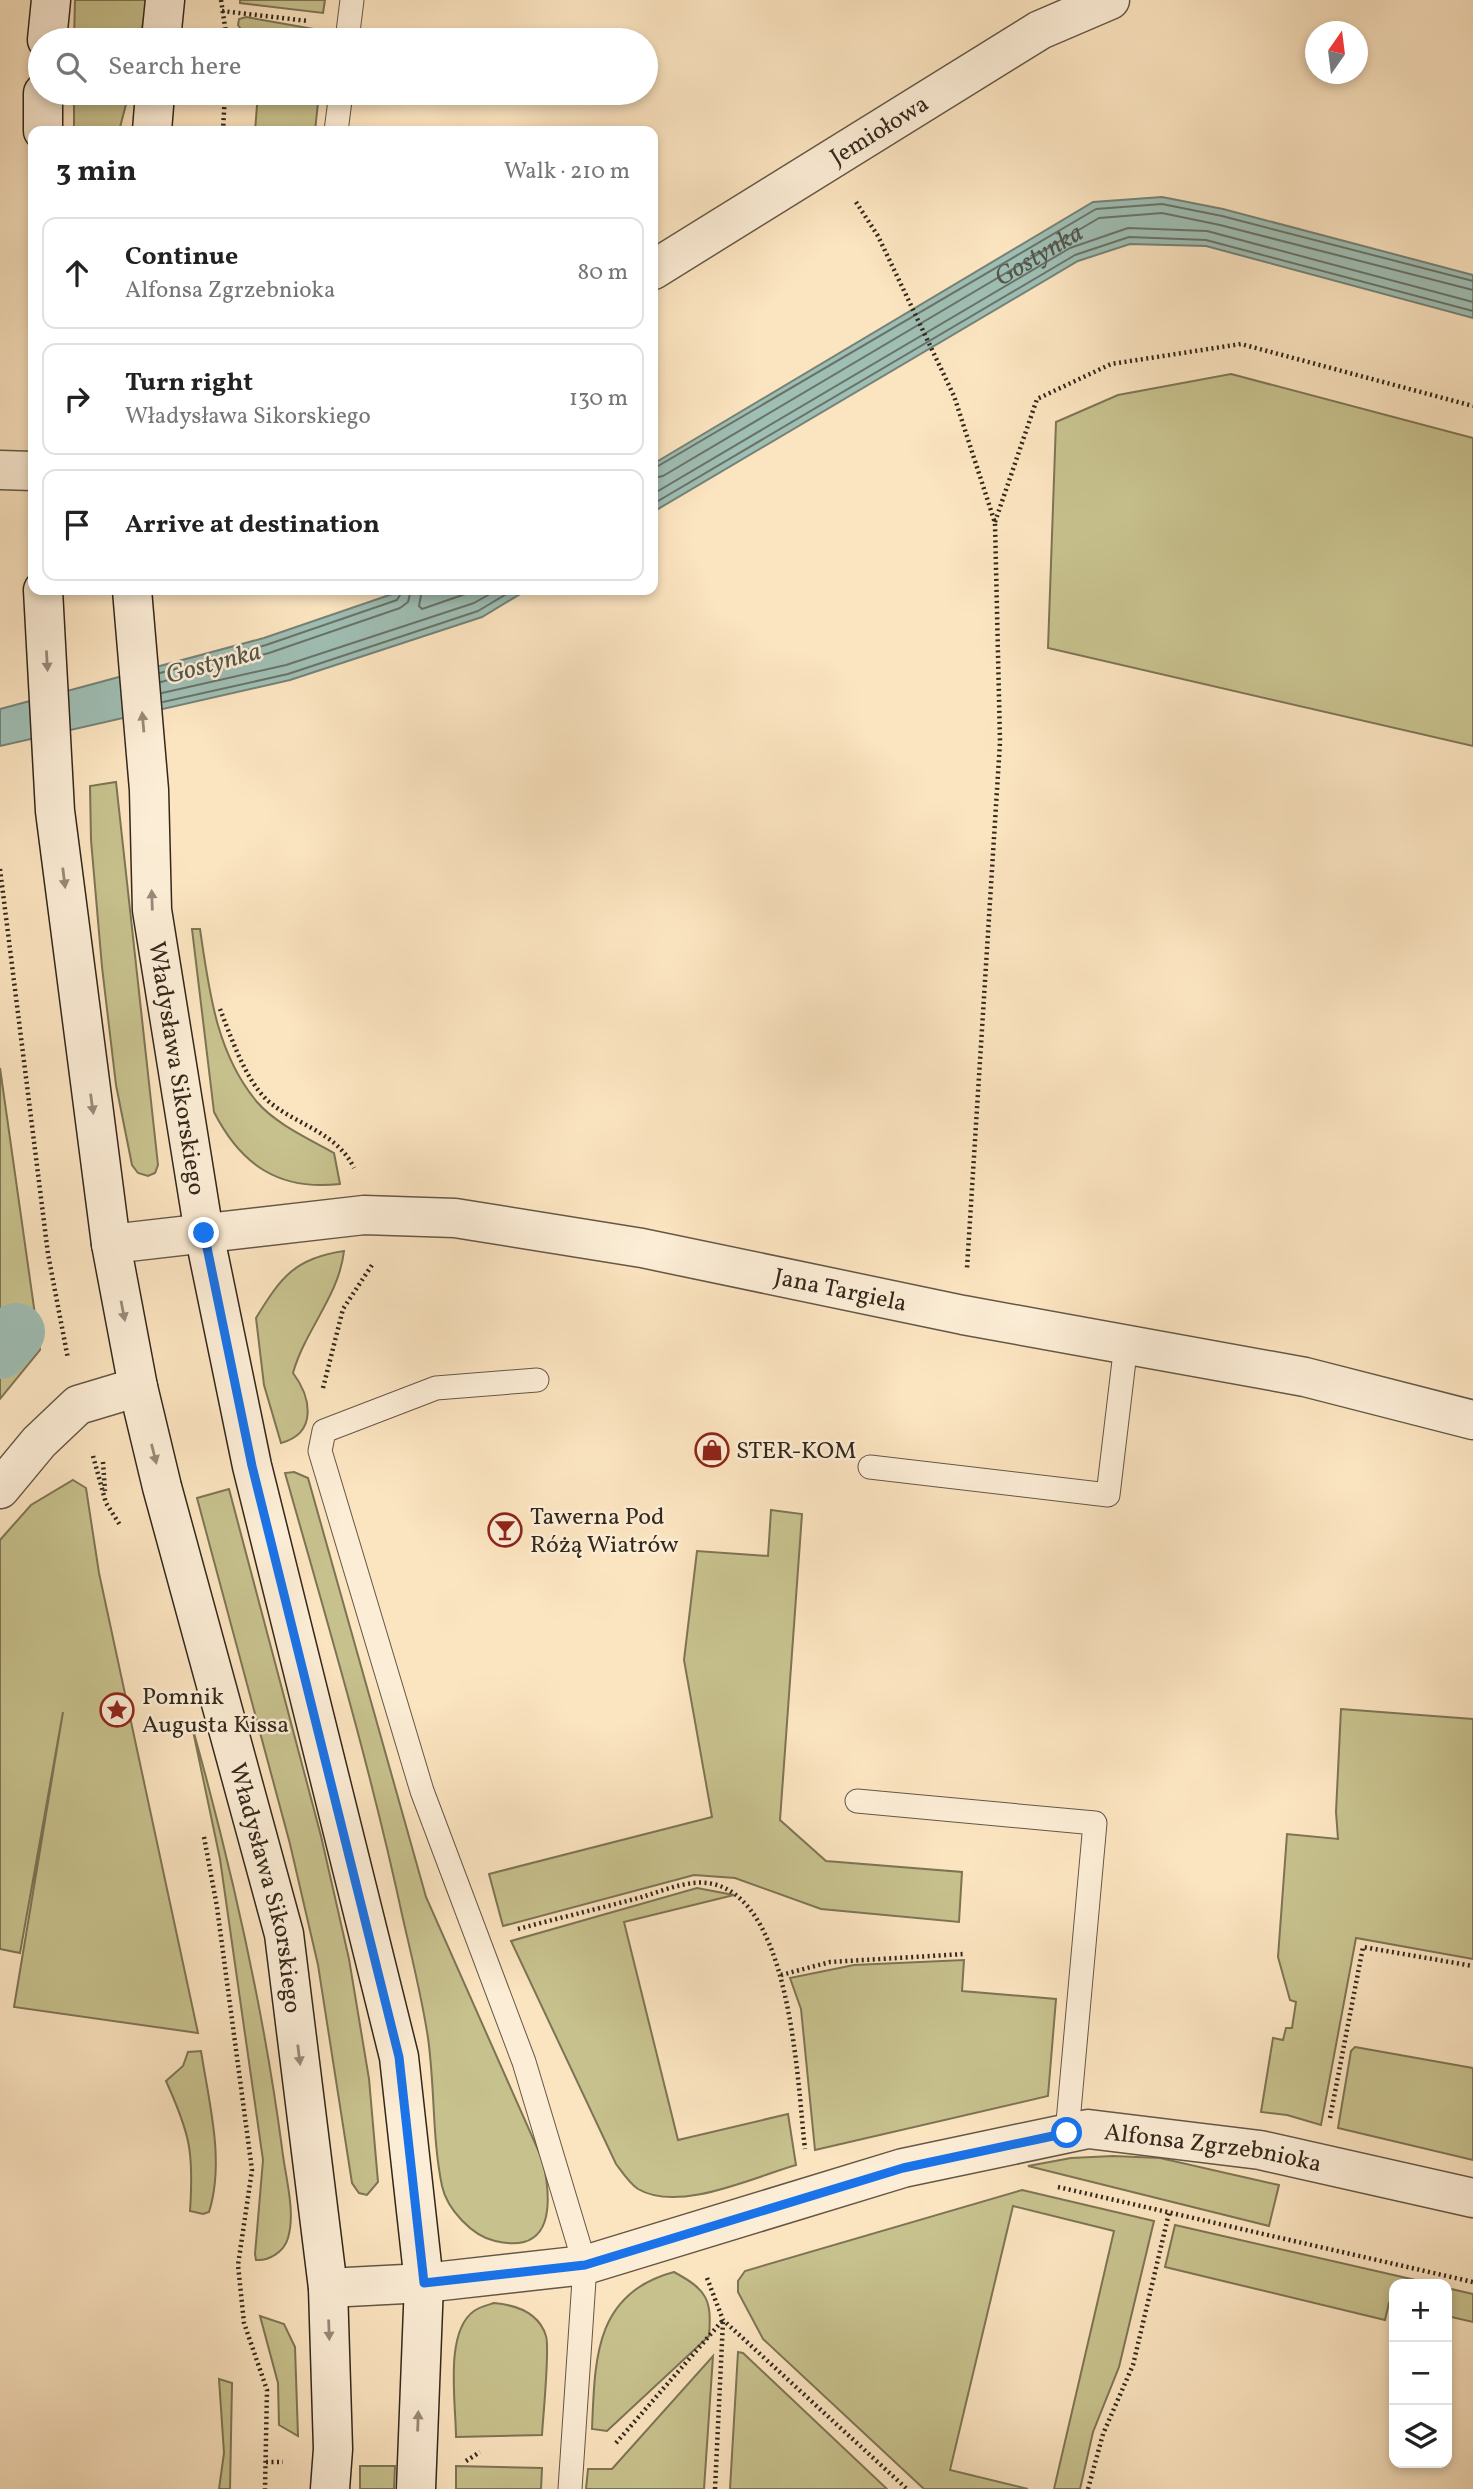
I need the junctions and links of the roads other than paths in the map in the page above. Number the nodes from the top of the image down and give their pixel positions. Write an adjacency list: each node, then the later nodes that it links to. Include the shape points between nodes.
1 (51, 0): 5 (street)
2 (165, 0): 6 (street)
3 (352, 0): 7 (lane)
4 (1110, 0): 14 (street, Jemiołowa, via 1040,30)
5 (48, 28)
6 (162, 28)
7 (349, 28)
8 (43, 105): 11 (street)
9 (154, 105): 12 (street)
10 (339, 105): 13 (lane)
11 (43, 126)
12 (152, 126)
13 (337, 126)
14 (658, 267)
15 (0, 470): 16 (street)
16 (28, 471)
17 (43, 595): 20 (street, Władysława Sikorskiego, one-way to 20, via 55,811)
18 (132, 595): 19 (street, Władysława Sikorskiego, one-way to 18, via 152,910 149,790)
19 (204, 1233): 20 (street, Jana Targiela); 21 (street, Jana Targiela, via 364,1216 455,1218 612,1242); 31 (street, Władysława Sikorskiego, via 252,1466 399,2057)
20 (111, 1244): 23 (street, Władysława Sikorskiego, one-way to 23)
21 (1126, 1344): 24 (street, Jana Targiela, via 1305,1377); 25 (lane, via 1108,1495)
22 (537, 1380): 30 (lane, via 436,1388 324,1431 320,1451 422,1791 524,2062)
23 (138, 1387): 26 (street, via 78,1405); 32 (street, Władysława Sikorskiego, one-way to 32, via 284,1934)
24 (1473, 1420)
25 (870, 1467)
26 (0, 1489)
27 (857, 1801): 28 (lane, via 1095,1823)
28 (1067, 2133): 29 (street, Alfonsa Zgrzebnioka, via 1088,2129 1260,2150); 30 (street, Alfonsa Zgrzebnioka, via 903,2168)
29 (1473, 2198)
30 (585, 2265): 31 (street, Alfonsa Zgrzebnioka); 35 (lane)
31 (424, 2283): 32 (street, Alfonsa Zgrzebnioka); 34 (street, Władysława Sikorskiego, one-way to 31)
32 (328, 2288): 33 (street, Władysława Sikorskiego, one-way to 33)
33 (330, 2489)
34 (416, 2489)
35 (570, 2489)

